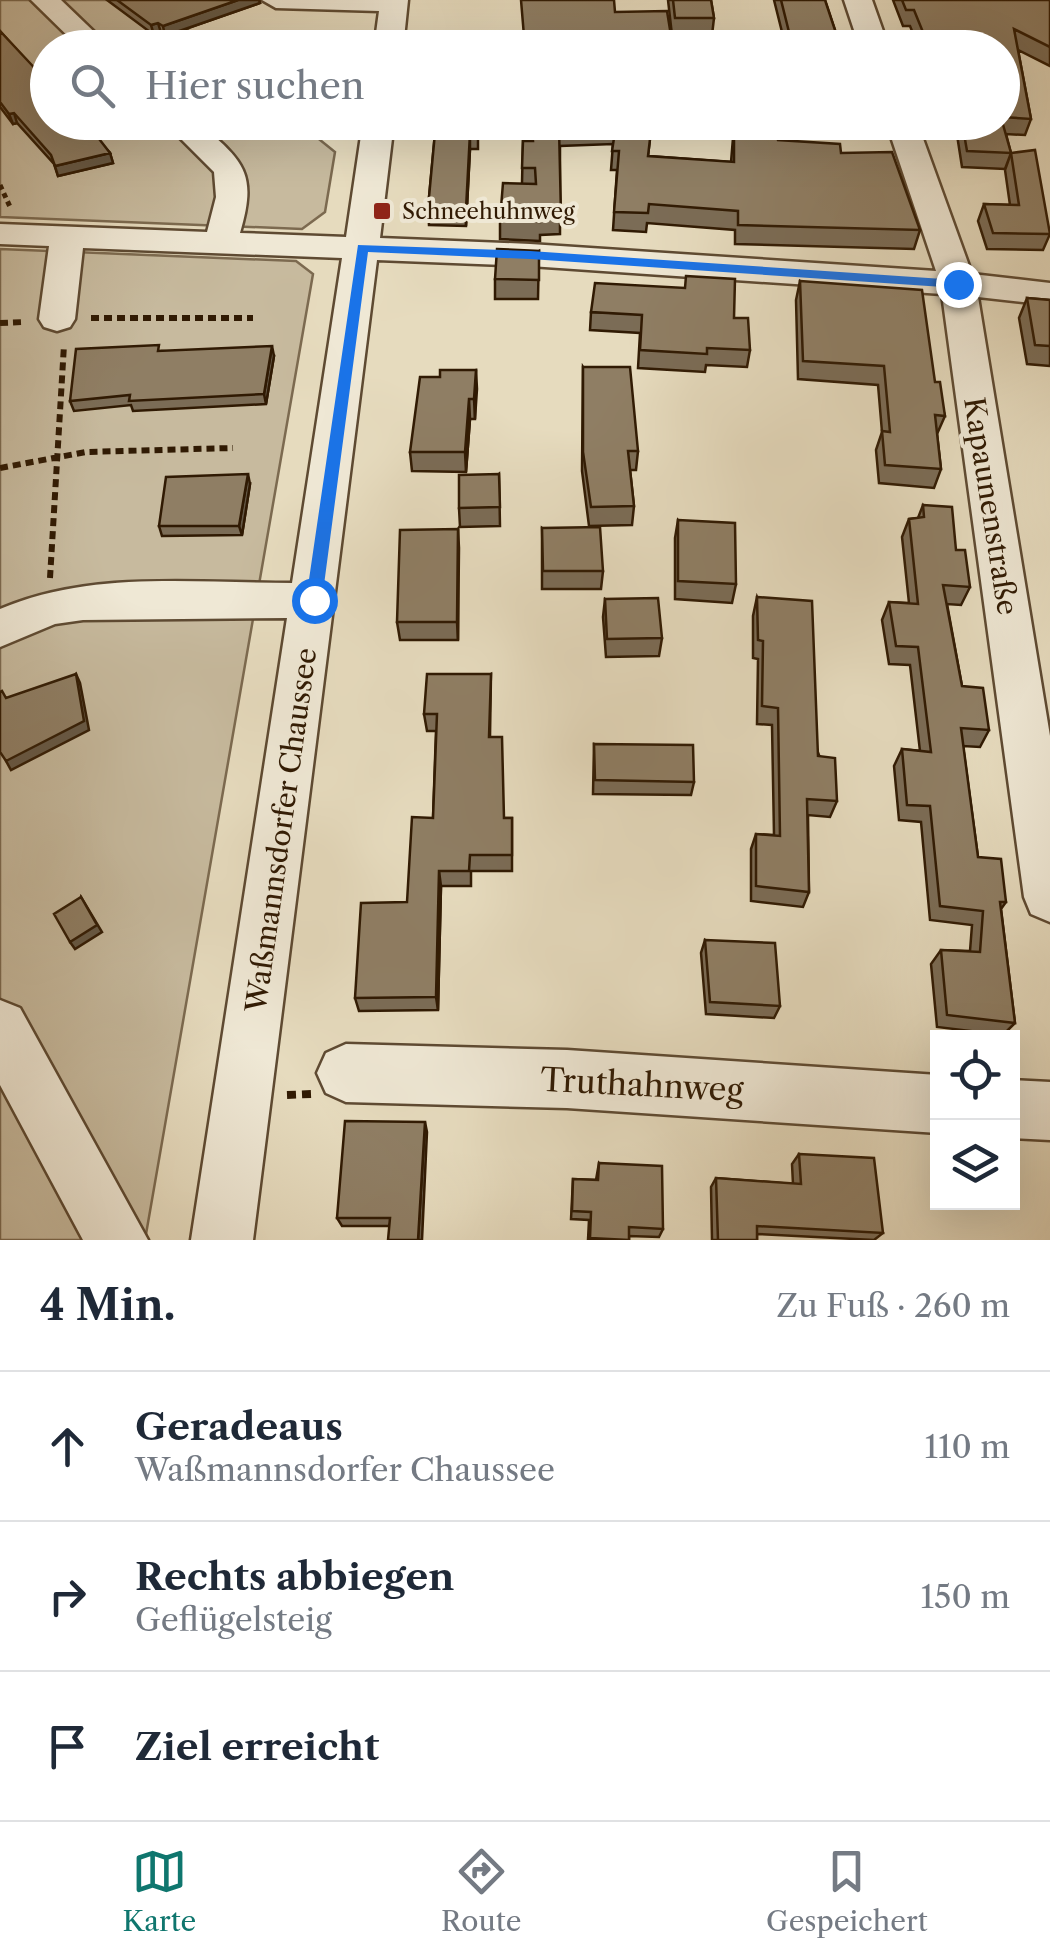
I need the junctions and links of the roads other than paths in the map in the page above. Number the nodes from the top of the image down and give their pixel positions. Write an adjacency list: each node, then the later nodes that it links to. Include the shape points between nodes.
1 (45, 0): 5 (street)
2 (276, 0): 4 (street)
3 (858, 0): 7 (street)
4 (394, 2): 6 (street)
5 (78, 30)
6 (390, 30)
7 (869, 30)
8 (199, 140): 13 (street, via 235,173)
9 (377, 140): 14 (street, Waßmannsdorfer Chaussee)
10 (907, 140): 15 (street, Kapaunenstraße)
11 (0, 234): 12 (street)
12 (71, 236): 13 (street); 17 (street)
13 (222, 240): 14 (street)
14 (362, 248): 15 (street); 18 (street, Waßmannsdorfer Chaussee)
15 (958, 284): 16 (street); 20 (street, Kapaunenstraße)
16 (1050, 294)
17 (61, 319)
18 (314, 600): 19 (street, via 83,602 48,608); 27 (street, Waßmannsdorfer Chaussee)
19 (0, 629)
20 (1050, 896)
21 (0, 1028): 26 (street)
22 (346, 1073): 23 (street, Truthahnweg, via 568,1079)
23 (930, 1103)
24 (1020, 1109): 25 (street)
25 (1050, 1111)
26 (117, 1240)
27 (222, 1240)

